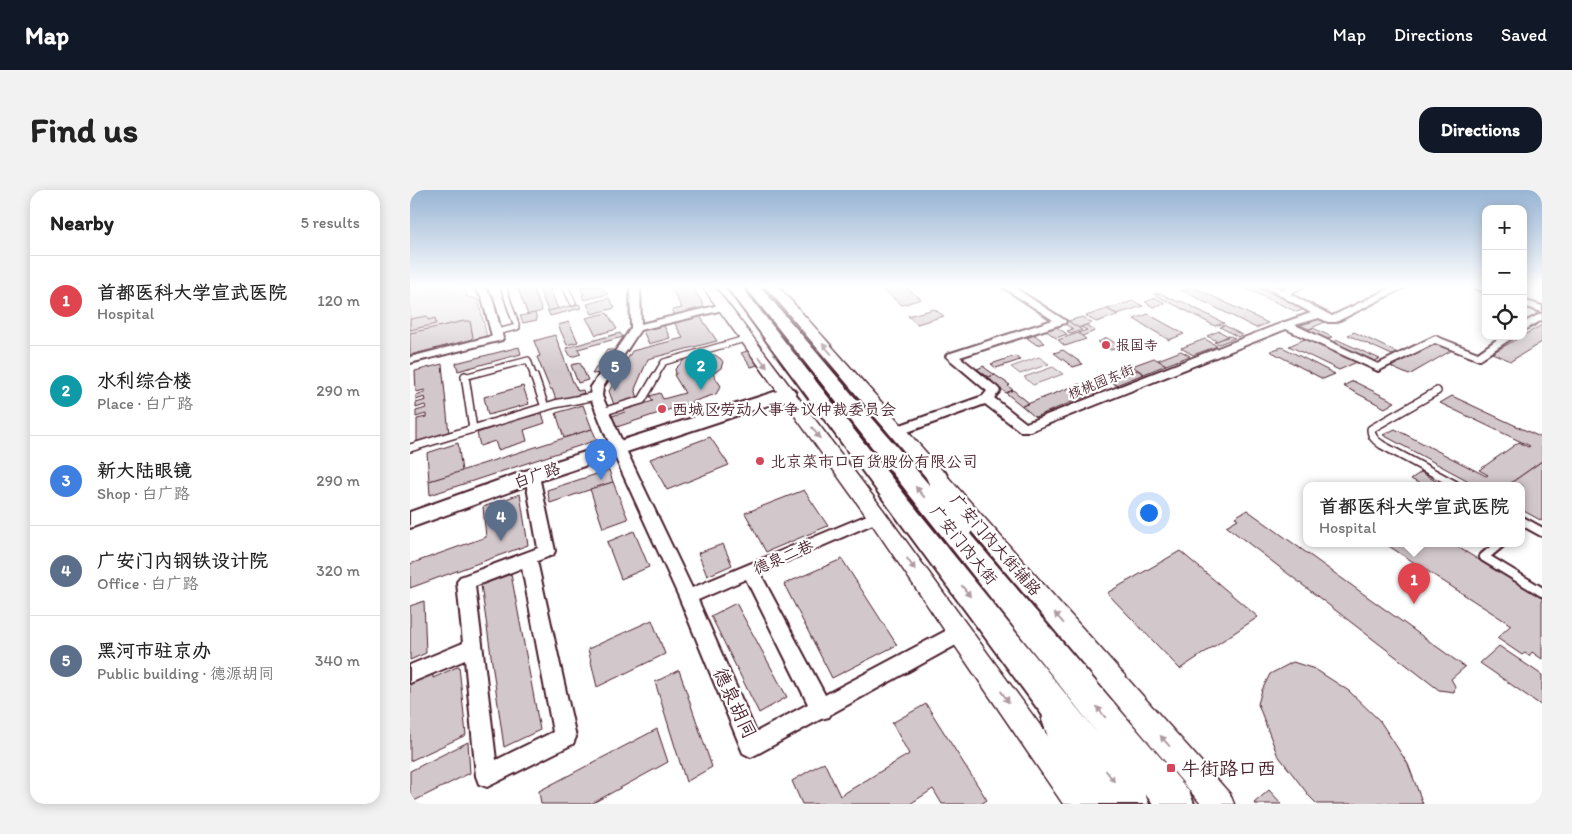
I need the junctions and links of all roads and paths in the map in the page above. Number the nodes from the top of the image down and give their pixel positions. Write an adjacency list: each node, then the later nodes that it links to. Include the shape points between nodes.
1 (492, 315): 17 (street)
2 (513, 315): 17 (lane, via 517,327)
3 (636, 315): 16 (street)
4 (691, 315): 16 (street)
5 (728, 315): 18 (street, 广安门内大街辅路)
6 (746, 315): 18 (street)
7 (768, 315): 21 (street, 广安门内大街辅路, one-way to 7)
8 (768, 315): 21 (main road, 广安门内大街)
9 (1051, 315): 24 (street, via 1061,321 952,356 994,391)
10 (1318, 315): 14 (street, 核桃园东街)
11 (1321, 315): 12 (street, via 1332,320)
12 (1343, 315)
13 (1542, 316): 15 (street)
14 (1286, 325): 19 (street, via 1378,368 1435,339 1479,357); 24 (street, 核桃园东街, via 1025,428)
15 (1527, 325)
16 (636, 328): 23 (street, via 597,387)
17 (497, 332): 20 (street, via 498,338)
18 (742, 334): 21 (street, 广安门内大街辅路, one-way to 21); 26 (lane, via 664,362 642,400)
19 (1504, 340)
20 (410, 360)
21 (817, 383): 28 (street, 广安门内大街辅路); 30 (main road, 白广路); 34 (street, 广安门内大街辅路, one-way to 34); 40 (main road, 广安门内大街, one-way to 21); 47 (main road, 广安门内大街, one-way to 47)
22 (1438, 391): 33 (lane, via 1371,429 1371,432 1382,445)
23 (596, 396): 25 (lane); 26 (street, 德泉胡同)
24 (987, 398): 28 (street)
25 (545, 407): 27 (lane); 27 (lane, via 528,360 464,376)
26 (602, 412): 30 (street, 德泉胡同)
27 (473, 429): 29 (lane)
28 (897, 431): 32 (street, 广安门内大街辅路)
29 (410, 448)
30 (618, 448): 31 (main road, 白广路); 43 (street, 德泉胡同)
31 (532, 476): 35 (main road, 白广路); 39 (street, via 547,551)
32 (937, 477): 40 (main road); 53 (street, 广安门内大街辅路, one-way to 32)
33 (1450, 482)
34 (877, 516): 41 (street, 德泉二巷); 44 (street, 广安门内大街辅路, one-way to 44)
35 (410, 520)
36 (1525, 524): 37 (lane)
37 (1542, 532)
38 (1496, 547): 42 (lane, via 1484,557)
39 (528, 558): 45 (street, via 466,582); 45 (street, via 565,737 487,776)
40 (981, 565): 52 (main road, 广安门内大街, one-way to 40)
41 (750, 571): 43 (street, 德泉二巷); 48 (street)
42 (1542, 592)
43 (688, 597): 48 (street, 德泉胡同, via 751,746)
44 (960, 633): 48 (street, 德泉胡同); 49 (street, 广安门内大街辅路, one-way to 49)
45 (473, 648): 46 (street)
46 (410, 674)
47 (1048, 696): 50 (main road); 51 (main road, 广安门内大街, one-way to 51)
48 (822, 710)
49 (1080, 804)
50 (1090, 804)
51 (1131, 804)
52 (1176, 804)
53 (1220, 804)

